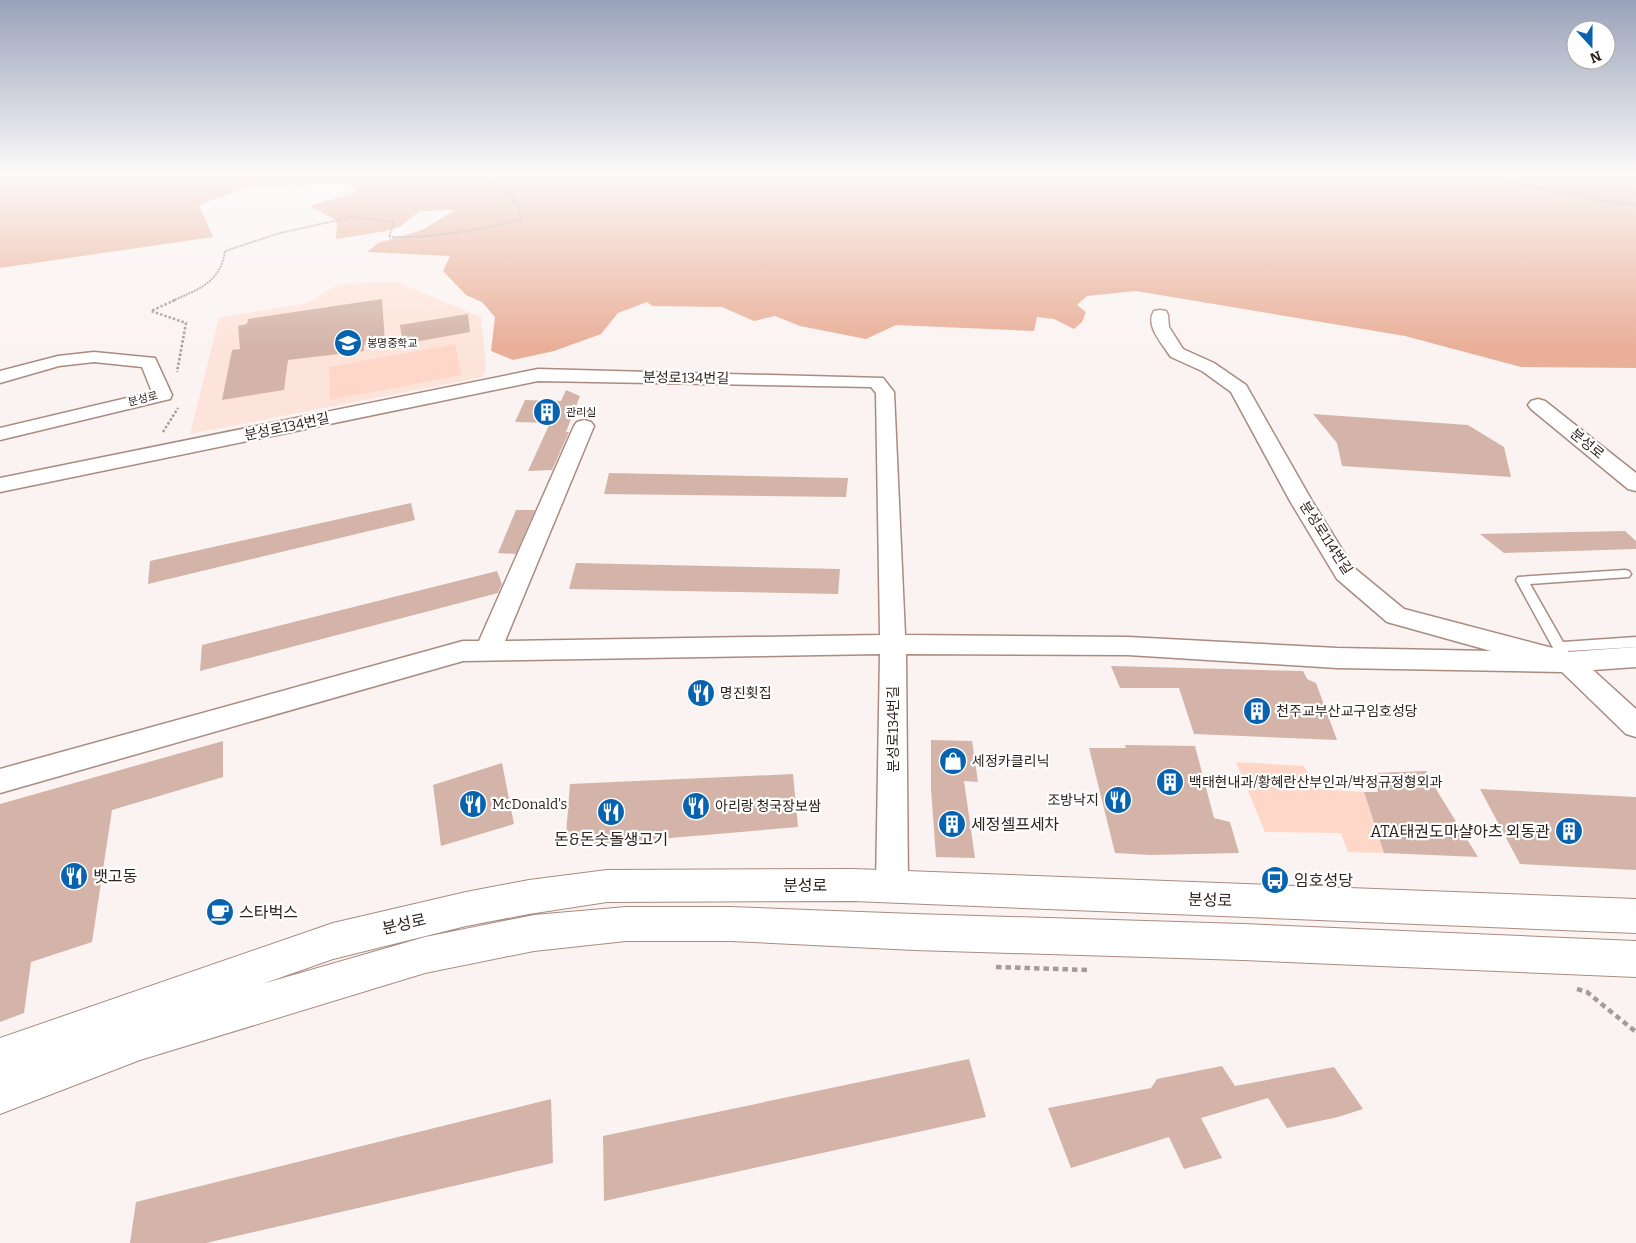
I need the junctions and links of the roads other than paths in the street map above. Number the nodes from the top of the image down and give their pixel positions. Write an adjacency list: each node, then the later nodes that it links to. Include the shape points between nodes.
1 (1160, 315): 12 (street, 분성로114번길, via 1160,327 1177,353 1208,367 1239,388 1345,573 1396,616)
2 (0, 377): 5 (street, 분성로, via 58,361 94,356 149,362 163,395)
3 (1538, 405): 6 (street, 분성로)
4 (584, 426): 11 (street)
5 (0, 434)
6 (1636, 484)
7 (0, 485): 10 (street, 분성로134번길, via 538,376 876,382 885,392)
8 (1625, 574): 12 (lane, via 1522,580)
9 (1636, 642): 12 (lane)
10 (893, 644): 11 (street); 12 (street, via 1128,646 1337,658); 16 (street, 분성로134번길)
11 (488, 652): 15 (street, via 463,651)
12 (1564, 654): 13 (street); 14 (street, 분성로114번길)
13 (1636, 656)
14 (1636, 726)
15 (0, 781)
16 (892, 886): 17 (main road, 분성로); 19 (main road, 분성로, via 607,886 511,900 333,941)
17 (1636, 916)
18 (1636, 958): 20 (main road, via 731,924 626,924 534,932 425,956 140,1040)
19 (0, 1058)
20 (0, 1093)

